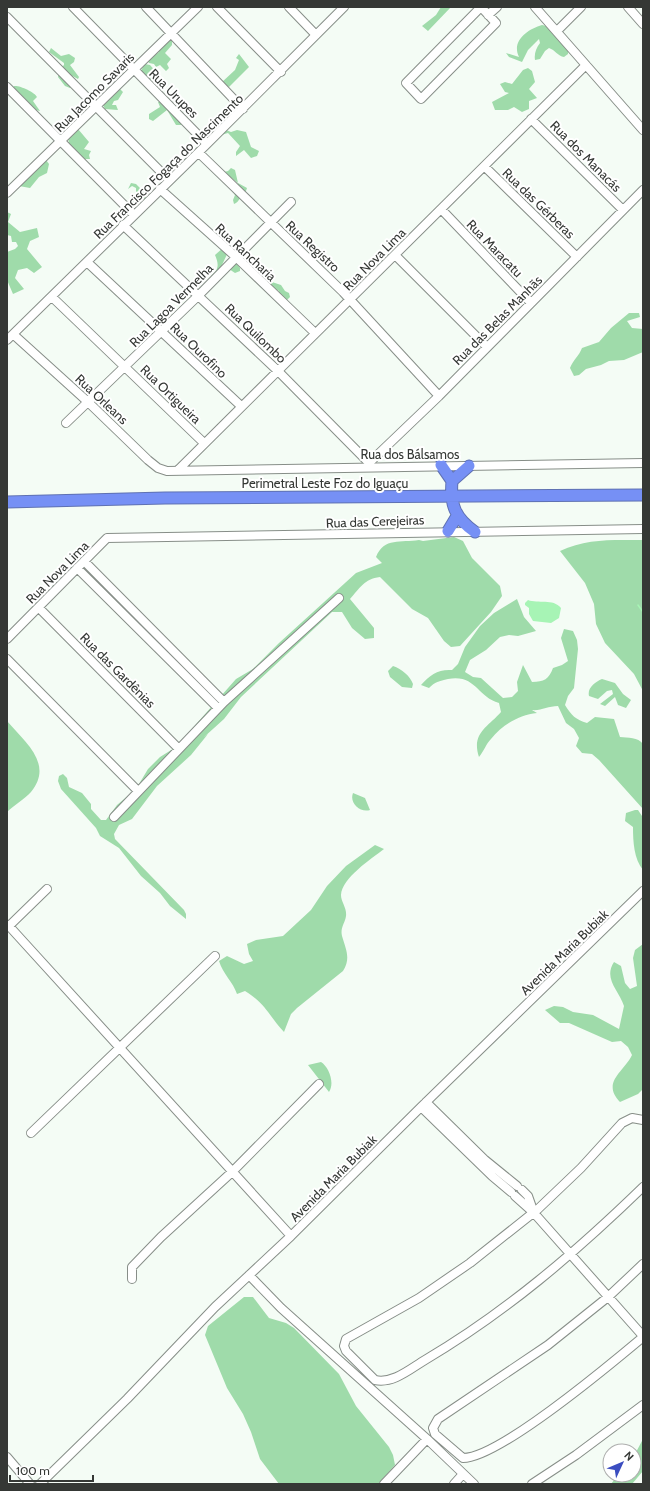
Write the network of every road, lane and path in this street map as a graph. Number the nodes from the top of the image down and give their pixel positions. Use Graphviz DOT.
graph roads {
  1 [pos="73,7"];
  2 [pos="146,7"];
  3 [pos="198,7"];
  4 [pos="217,7"];
  5 [pos="290,7"];
  6 [pos="344,7"];
  7 [pos="497,7"];
  8 [pos="535,7"];
  9 [pos="581,7"];
  10 [pos="628,7"];
  11 [pos="488,15"];
  12 [pos="7,17"];
  13 [pos="643,24"];
  14 [pos="557,31"];
  15 [pos="171,33"];
  16 [pos="316,35"];
  17 [pos="586,65"];
  18 [pos="133,69"];
  19 [pos="280,72"];
  20 [pos="7,87"];
  21 [pos="96,106"];
  22 [pos="243,109"];
  23 [pos="531,119"];
  24 [pos="643,130"];
  25 [pos="61,142"];
  26 [pos="208,144"];
  27 [pos="199,153"];
  28 [pos="485,167"];
  29 [pos="169,180"];
  30 [pos="160,189"];
  31 [pos="643,190"];
  32 [pos="7,193"];
  33 [pos="291,202"];
  34 [pos="441,210"];
  35 [pos="623,210"];
  36 [pos="134,214"];
  37 [pos="270,223"];
  38 [pos="123,225"];
  39 [pos="395,255"];
  40 [pos="236,257"];
  41 [pos="577,257"];
  42 [pos="87,262"];
  43 [pos="199,295"];
  44 [pos="52,297"];
  45 [pos="350,299"];
  46 [pos="531,303"];
  47 [pos="161,330"];
  48 [pos="314,333"];
  49 [pos="14,335"];
  50 [pos="7,340"];
  51 [pos="487,347"];
  52 [pos="126,366"];
  53 [pos="278,371"];
  54 [pos="439,396"];
  55 [pos="88,402"];
  56 [pos="241,406"];
  57 [pos="66,423"];
  58 [pos="204,443"];
  59 [pos="643,463"];
  60 [pos="369,464"];
  61 [pos="441,465"];
  62 [pos="469,466"];
  63 [pos="178,470"];
  64 [pos="452,481"];
  65 [pos="643,495"];
  66 [pos="451,497"];
  67 [pos="7,502"];
  68 [pos="457,516"];
  69 [pos="643,529"];
  70 [pos="448,531"];
  71 [pos="475,532"];
  72 [pos="107,538"];
  73 [pos="84,561"];
  74 [pos="77,568"];
  75 [pos="339,598"];
  76 [pos="39,608"];
  77 [pos="7,639"];
  78 [pos="7,659"];
  79 [pos="221,705"];
  80 [pos="179,748"];
  81 [pos="138,791"];
  82 [pos="114,817"];
  83 [pos="47,888"];
  84 [pos="643,891"];
  85 [pos="8,926"];
  86 [pos="215,956"];
  87 [pos="120,1048"];
  88 [pos="319,1084"];
  89 [pos="423,1105"];
  90 [pos="643,1120"];
  91 [pos="31,1133"];
  92 [pos="232,1172"];
  93 [pos="643,1187"];
  94 [pos="534,1213"];
  95 [pos="291,1236"];
  96 [pos="571,1254"];
  97 [pos="643,1264"];
  98 [pos="249,1275"];
  99 [pos="132,1279"];
  100 [pos="608,1297"];
  101 [pos="643,1336"];
  102 [pos="643,1405"];
  103 [pos="427,1439"];
  104 [pos="7,1456"];
  105 [pos="463,1474"];
  106 [pos="30,1484"];
  107 [pos="40,1484"];
  108 [pos="384,1484"];
  109 [pos="454,1484"];
  110 [pos="474,1484"];
  111 [pos="532,1484"];
  1 -- 18 [label="street, Rua Urupes"];
  2 -- 15 [label="street"];
  3 -- 15 [label="street, Rua Jacomo Savaris"];
  4 -- 19 [label="street"];
  5 -- 16 [label="street"];
  6 -- 16 [label="street, Rua Francisco Fogaça do Nascimento"];
  7 -- 11 [label="street"];
  8 -- 14 [label="street"];
  9 -- 14 [label="street"];
  10 -- 13 [label="street"];
  11 -- 11 [label="street"];
  12 -- 21 [label="street"];
  14 -- 17 [label="street"];
  15 -- 18 [label="street, Rua Jacomo Savaris"];
  15 -- 22 [label="street"];
  16 -- 19 [label="street, Rua Francisco Fogaça do Nascimento"];
  17 -- 23 [label="street, Rua Nova Lima"];
  17 -- 24 [label="street"];
  18 -- 21 [label="street, Rua Jacomo Savaris"];
  18 -- 26 [label="street, Rua Urupes"];
  19 -- 22 [label="street, Rua Francisco Fogaça do Nascimento"];
  20 -- 25 [label="street"];
  21 -- 25 [label="street, Rua Jacomo Savaris"];
  21 -- 29 [label="street"];
  22 -- 26 [label="street, Rua Francisco Fogaça do Nascimento"];
  23 -- 28 [label="street, Rua Nova Lima"];
  23 -- 35 [label="street, Rua dos Manacás"];
  25 -- 32 [label="street, Rua Jacomo Savaris"];
  25 -- 36 [label="street"];
  26 -- 27 [label="street, Rua Francisco Fogaça do Nascimento"];
  27 -- 29 [label="street, Rua Francisco Fogaça do Nascimento"];
  27 -- 37 [label="street, Rua Registro"];
  28 -- 34 [label="street, Rua Nova Lima"];
  28 -- 41 [label="street, Rua das Gérberas"];
  29 -- 30 [label="street, Rua Francisco Fogaça do Nascimento"];
  30 -- 36 [label="street, Rua Francisco Fogaça do Nascimento"];
  30 -- 40 [label="street, Rua Rancharia"];
  31 -- 35 [label="street, Rua das Belas Manhãs"];
  33 -- 37 [label="street, Rua Lagoa Vermelha"];
  34 -- 39 [label="street, Rua Nova Lima"];
  34 -- 46 [label="street, Rua Maracatu"];
  35 -- 41 [label="street, Rua das Belas Manhãs"];
  36 -- 38 [label="street, Rua Francisco Fogaça do Nascimento"];
  37 -- 40 [label="street, Rua Lagoa Vermelha"];
  37 -- 45 [label="street, Rua Registro"];
  38 -- 42 [label="street, Rua Francisco Fogaça do Nascimento"];
  38 -- 43 [label="street, Rua Quilombo"];
  39 -- 45 [label="street, Rua Nova Lima"];
  39 -- 51 [label="street"];
  40 -- 43 [label="street, Rua Lagoa Vermelha"];
  40 -- 48 [label="street, Rua Rancharia"];
  41 -- 46 [label="street, Rua das Belas Manhãs"];
  42 -- 44 [label="street, Rua Francisco Fogaça do Nascimento"];
  42 -- 47 [label="street, Rua Ourofino"];
  43 -- 47 [label="street, Rua Lagoa Vermelha"];
  43 -- 53 [label="street, Rua Quilombo"];
  44 -- 49 [label="street, Rua Francisco Fogaça do Nascimento"];
  44 -- 52 [label="street, Rua Ortigueira"];
  45 -- 48 [label="street, Rua Nova Lima"];
  45 -- 54 [label="street, Rua Registro"];
  46 -- 51 [label="street, Rua das Belas Manhãs"];
  47 -- 52 [label="street, Rua Lagoa Vermelha"];
  47 -- 56 [label="street, Rua Ourofino"];
  48 -- 53 [label="street, Rua Nova Lima"];
  49 -- 50 [label="street, Rua Francisco Fogaça do Nascimento"];
  49 -- 55 [label="street, Rua Orleans"];
  51 -- 54 [label="street, Rua das Belas Manhãs"];
  52 -- 55 [label="street, Rua Lagoa Vermelha"];
  52 -- 58 [label="street, Rua Ortigueira"];
  53 -- 56 [label="street, Rua Nova Lima"];
  53 -- 60 [label="street, Rua Quilombo"];
  54 -- 60 [label="street, Rua das Belas Manhãs"];
  55 -- 57 [label="street, Rua Lagoa Vermelha"];
  55 -- 63 [label="street, Rua Orleans"];
  56 -- 58 [label="street, Rua Nova Lima"];
  58 -- 63 [label="street, Rua Nova Lima"];
  59 -- 62 [label="street, Rua dos Bálsamos"];
  60 -- 61 [label="street, Rua dos Bálsamos"];
  60 -- 63 [label="street, Rua dos Bálsamos"];
  61 -- 62 [label="street, Rua dos Bálsamos"];
  61 -- 64 [label="highway"];
  62 -- 64 [label="highway"];
  64 -- 66 [label="highway"];
  65 -- 66 [label="highway, Perimetral Leste Foz do Iguaçu"];
  66 -- 67 [label="highway, Perimetral Leste Foz do Iguaçu"];
  66 -- 68 [label="highway"];
  68 -- 70 [label="highway"];
  68 -- 71 [label="highway"];
  69 -- 71 [label="street, Rua das Cerejeiras"];
  70 -- 71 [label="street, Rua das Cerejeiras"];
  70 -- 72 [label="street, Rua das Cerejeiras"];
  72 -- 73 [label="street, Rua Nova Lima"];
  73 -- 74 [label="street, Rua Nova Lima"];
  73 -- 79 [label="street"];
  74 -- 76 [label="street, Rua Nova Lima"];
  74 -- 79 [label="street"];
  75 -- 79 [label="street"];
  76 -- 77 [label="street, Rua Nova Lima"];
  76 -- 80 [label="street, Rua das Gardênias"];
  78 -- 81 [label="street"];
  79 -- 80 [label="street"];
  80 -- 81 [label="street"];
  81 -- 82 [label="street"];
  83 -- 85 [label="street"];
  84 -- 89 [label="street, Avenida Maria Bubiak"];
  85 -- 87 [label="street"];
  86 -- 87 [label="street"];
  87 -- 91 [label="street"];
  87 -- 92 [label="street"];
  88 -- 92 [label="street"];
  89 -- 94 [label="street"];
  89 -- 95 [label="street, Avenida Maria Bubiak"];
  90 -- 94 [label="street"];
  92 -- 95 [label="street"];
  92 -- 99 [label="street"];
  93 -- 96 [label="street"];
  94 -- 96 [label="street"];
  94 -- 96 [label="street"];
  95 -- 98 [label="street, Avenida Maria Bubiak"];
  96 -- 100 [label="street"];
  97 -- 100 [label="street"];
  98 -- 103 [label="street"];
  98 -- 107 [label="street, Avenida Maria Bubiak"];
  100 -- 101 [label="street"];
  100 -- 101 [label="street"];
  102 -- 111 [label="street"];
  103 -- 105 [label="street"];
  103 -- 108 [label="street"];
  104 -- 106 [label="street"];
  105 -- 109 [label="street"];
  105 -- 110 [label="street"];
}
